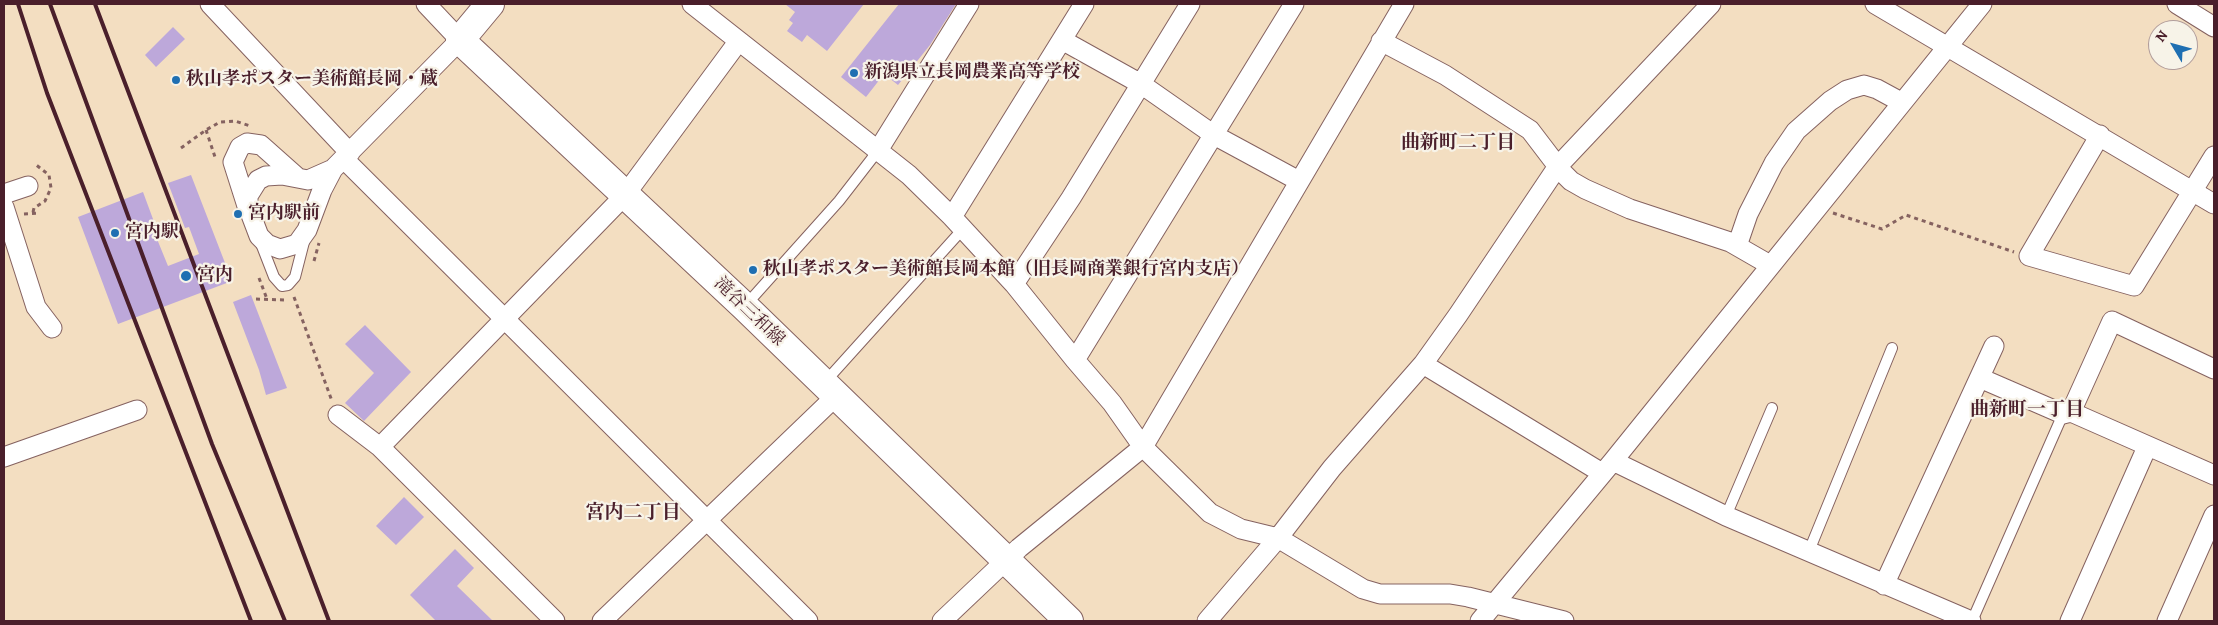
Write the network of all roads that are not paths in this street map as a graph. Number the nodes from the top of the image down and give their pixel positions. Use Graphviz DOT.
graph roads {
  1 [pos="490,4"];
  2 [pos="692,4"];
  3 [pos="969,4"];
  4 [pos="1084,4"];
  5 [pos="1190,4"];
  6 [pos="1294,4"];
  7 [pos="1404,4"];
  8 [pos="1710,4"];
  9 [pos="1875,4"];
  10 [pos="1982,4"];
  11 [pos="2176,4"];
  12 [pos="431,6"];
  13 [pos="222,8"];
  14 [pos="2214,26"];
  15 [pos="460,40"];
  16 [pos="1062,40"];
  17 [pos="1381,41"];
  18 [pos="738,42"];
  19 [pos="1947,46"];
  20 [pos="1141,84"];
  21 [pos="1901,102"];
  22 [pos="1214,135"];
  23 [pos="2100,135"];
  24 [pos="877,152"];
  25 [pos="2214,156"];
  26 [pos="342,160"];
  27 [pos="1558,166"];
  28 [pos="297,177"];
  29 [pos="1299,181"];
  30 [pos="28,186"];
  31 [pos="2192,191"];
  32 [pos="4,194"];
  33 [pos="625,195"];
  34 [pos="2214,204"];
  35 [pos="4,207"];
  36 [pos="248,207"];
  37 [pos="957,224"];
  38 [pos="307,230"];
  39 [pos="259,236"];
  40 [pos="1737,246"];
  41 [pos="1770,265"];
  42 [pos="1014,284"];
  43 [pos="745,306"];
  44 [pos="504,320"];
  45 [pos="52,328"];
  46 [pos="1994,346"];
  47 [pos="1892,348"];
  48 [pos="1075,360"];
  49 [pos="1423,364"];
  50 [pos="2214,369"];
  51 [pos="1980,378"];
  52 [pos="829,391"];
  53 [pos="1772,408"];
  54 [pos="137,410"];
  55 [pos="2067,413"];
  56 [pos="338,415"];
  57 [pos="380,447"];
  58 [pos="1143,447"];
  59 [pos="2147,447"];
  60 [pos="4,457"];
  61 [pos="1608,467"];
  62 [pos="2214,475"];
  63 [pos="2214,515"];
  64 [pos="1726,516"];
  65 [pos="706,521"];
  66 [pos="1278,538"];
  67 [pos="1809,551"];
  68 [pos="1005,560"];
  69 [pos="1884,585"];
  70 [pos="1493,605"];
  71 [pos="1529,617"];
  72 [pos="555,621"];
  73 [pos="602,621"];
  74 [pos="808,621"];
  75 [pos="942,621"];
  76 [pos="1069,621"];
  77 [pos="1207,621"];
  78 [pos="1480,621"];
  79 [pos="1564,621"];
  80 [pos="1972,621"];
  81 [pos="2070,621"];
  82 [pos="2167,621"];
  1 -- 15 [label="main road"];
  2 -- 18 [label="street"];
  3 -- 24 [label="street"];
  4 -- 16 [label="street"];
  5 -- 20 [label="street"];
  6 -- 22 [label="street"];
  7 -- 17 [label="street"];
  8 -- 27 [label="street"];
  9 -- 19 [label="street"];
  10 -- 19 [label="street"];
  11 -- 14 [label="street"];
  12 -- 15 [label="street"];
  13 -- 26 [label="street"];
  15 -- 26 [label="street"];
  15 -- 33 [label="main road, 滝谷三和線"];
  16 -- 20 [label="street"];
  16 -- 37 [label="street"];
  17 -- 27 [label="street"];
  17 -- 29 [label="street"];
  18 -- 24 [label="street"];
  18 -- 33 [label="street"];
  19 -- 21 [label="street"];
  19 -- 23 [label="street"];
  20 -- 22 [label="street"];
  20 -- 42 [label="street"];
  21 -- 40 [label="street"];
  21 -- 41 [label="street"];
  22 -- 29 [label="street"];
  22 -- 48 [label="street"];
  23 -- 31 [label="street"];
  23 -- 31 [label="street"];
  24 -- 37 [label="street"];
  24 -- 43 [label="lane"];
  25 -- 31 [label="street"];
  26 -- 28 [label="street"];
  26 -- 38 [label="street"];
  26 -- 44 [label="street"];
  27 -- 40 [label="street"];
  27 -- 49 [label="street"];
  28 -- 36 [label="street"];
  28 -- 36 [label="street"];
  29 -- 58 [label="street"];
  30 -- 32 [label="street"];
  31 -- 34 [label="street"];
  33 -- 43 [label="main road, 滝谷三和線"];
  33 -- 44 [label="street"];
  35 -- 45 [label="street"];
  36 -- 39 [label="street"];
  37 -- 42 [label="street"];
  37 -- 52 [label="lane"];
  38 -- 39 [label="street"];
  38 -- 39 [label="lane"];
  40 -- 41 [label="street"];
  41 -- 61 [label="street"];
  42 -- 48 [label="street"];
  43 -- 52 [label="main road, 滝谷三和線"];
  44 -- 57 [label="street"];
  44 -- 65 [label="street"];
  46 -- 51 [label="street"];
  47 -- 67 [label="lane"];
  48 -- 58 [label="street"];
  49 -- 61 [label="street"];
  49 -- 66 [label="street"];
  50 -- 55 [label="street"];
  51 -- 55 [label="street"];
  51 -- 69 [label="street"];
  52 -- 65 [label="street"];
  52 -- 68 [label="main road, 滝谷三和線"];
  53 -- 64 [label="lane"];
  54 -- 60 [label="street"];
  55 -- 59 [label="street"];
  55 -- 80 [label="lane"];
  56 -- 57 [label="street"];
  57 -- 72 [label="street"];
  58 -- 66 [label="street"];
  58 -- 68 [label="street"];
  59 -- 62 [label="street"];
  59 -- 81 [label="street"];
  61 -- 64 [label="street"];
  61 -- 70 [label="street"];
  63 -- 82 [label="street"];
  64 -- 67 [label="street"];
  65 -- 73 [label="street"];
  65 -- 74 [label="street"];
  66 -- 70 [label="street"];
  66 -- 77 [label="street"];
  67 -- 69 [label="street"];
  68 -- 75 [label="street"];
  68 -- 76 [label="main road, 滝谷三和線"];
  69 -- 80 [label="street"];
  70 -- 71 [label="street"];
  70 -- 78 [label="street"];
  71 -- 79 [label="street"];
}
